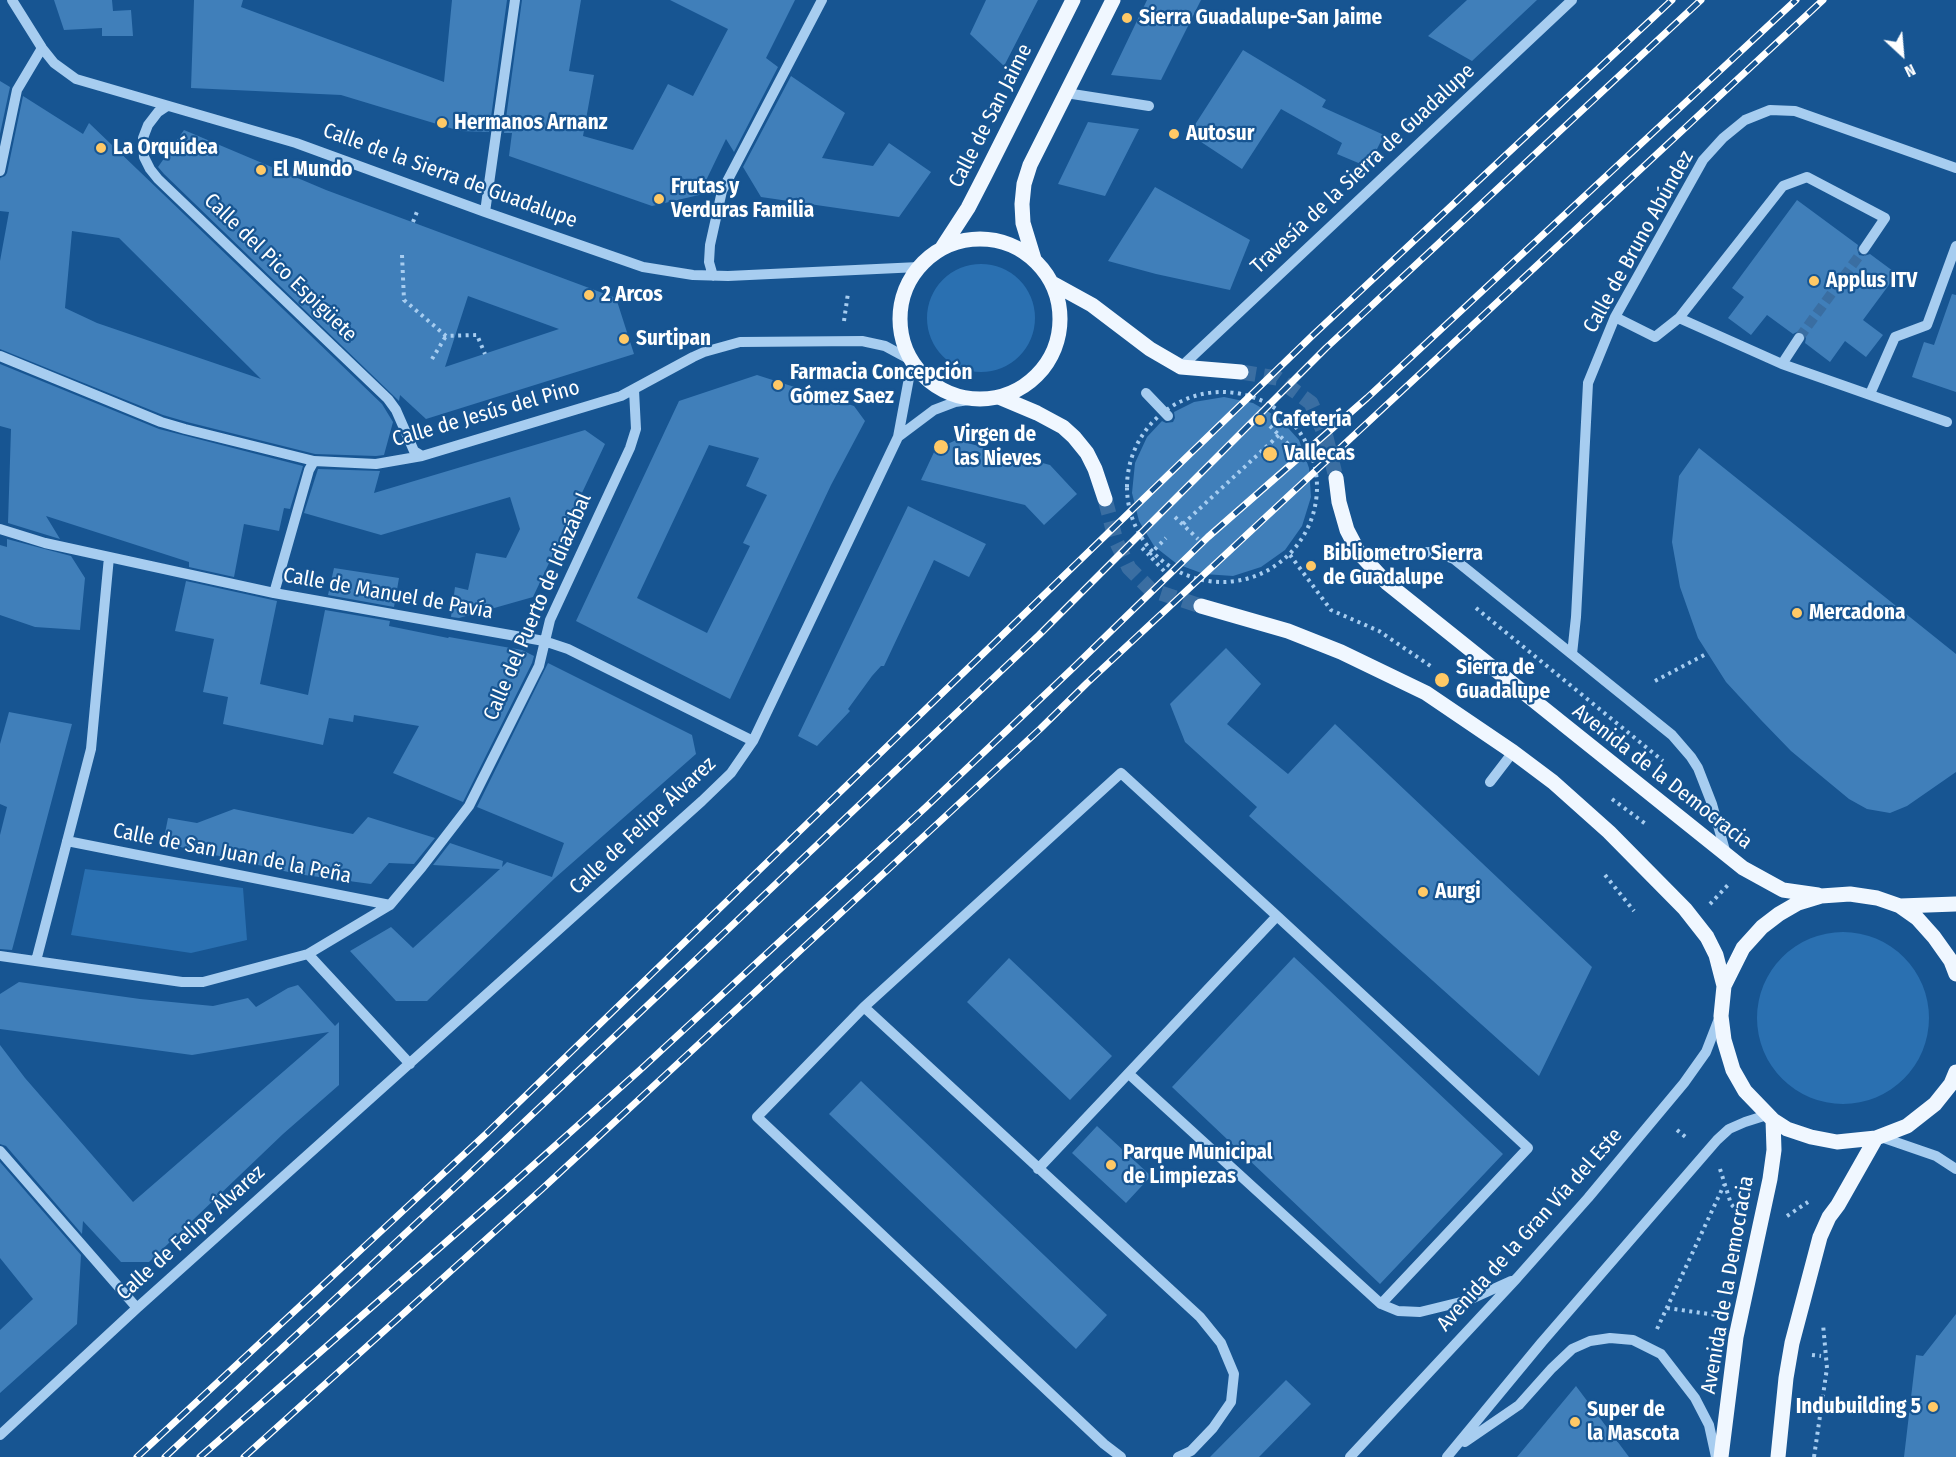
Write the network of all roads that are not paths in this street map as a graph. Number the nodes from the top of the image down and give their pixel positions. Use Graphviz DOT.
graph roads {
  1 [pos="12,0"];
  2 [pos="516,0"];
  3 [pos="822,0"];
  4 [pos="1073,0"];
  5 [pos="1113,0"];
  6 [pos="1572,0"];
  7 [pos="42,48"];
  8 [pos="1066,93"];
  9 [pos="167,106"];
  10 [pos="1149,106"];
  11 [pos="1956,168"];
  12 [pos="0,171"];
  13 [pos="485,212"];
  14 [pos="1956,246"];
  15 [pos="942,248"];
  16 [pos="1864,249"];
  17 [pos="1034,259"];
  18 [pos="919,267"];
  19 [pos="713,276"];
  20 [pos="1052,283"];
  21 [pos="1616,317"];
  22 [pos="1679,318"];
  23 [pos="1798,338"];
  24 [pos="0,356"];
  25 [pos="912,361"];
  26 [pos="1782,364"];
  27 [pos="1181,367"];
  28 [pos="1241,372"];
  29 [pos="634,390"];
  30 [pos="1146,393"];
  31 [pos="1870,394"];
  32 [pos="999,397"];
  33 [pos="976,399"];
  34 [pos="1166,414"];
  35 [pos="1947,422"];
  36 [pos="898,436"];
  37 [pos="422,456"];
  38 [pos="314,461"];
  39 [pos="1336,477"];
  40 [pos="1105,499"];
  41 [pos="0,529"];
  42 [pos="1359,552"];
  43 [pos="109,557"];
  44 [pos="274,593"];
  45 [pos="1200,606"];
  46 [pos="544,641"];
  47 [pos="1572,654"];
  48 [pos="753,741"];
  49 [pos="1513,752"];
  50 [pos="1490,782"];
  51 [pos="67,841"];
  52 [pos="1726,854"];
  53 [pos="1821,896"];
  54 [pos="1956,904"];
  55 [pos="390,905"];
  56 [pos="1900,906"];
  57 [pos="1277,916"];
  58 [pos="308,954"];
  59 [pos="0,956"];
  60 [pos="36,961"];
  61 [pos="1956,974"];
  62 [pos="1724,986"];
  63 [pos="864,1007"];
  64 [pos="1721,1016"];
  65 [pos="410,1064"];
  66 [pos="1956,1072"];
  67 [pos="1129,1074"];
  68 [pos="1770,1118"];
  69 [pos="1878,1137"];
  70 [pos="0,1151"];
  71 [pos="1038,1169"];
  72 [pos="1956,1169"];
  73 [pos="1517,1278"];
  74 [pos="1381,1304"];
  75 [pos="137,1308"];
  76 [pos="0,1435"];
  77 [pos="1104,1444"];
  78 [pos="1451,1453"];
  79 [pos="1111,1457"];
  80 [pos="1121,1457"];
  81 [pos="1178,1457"];
  82 [pos="1350,1457"];
  83 [pos="1716,1457"];
  84 [pos="1721,1457"];
  85 [pos="1778,1457"];
  1 -- 7 [label="street, Calle de la Sierra de Guadalupe"];
  2 -- 13 [label="street"];
  3 -- 19 [label="street"];
  4 -- 15 [label="main road, Calle de San Jaime"];
  5 -- 8 [label="main road"];
  6 -- 27 [label="street, Travesía de la Sierra de Guadalupe"];
  7 -- 9 [label="street, Calle de la Sierra de Guadalupe"];
  7 -- 12 [label="street"];
  8 -- 10 [label="street"];
  8 -- 17 [label="main road"];
  9 -- 13 [label="street, Calle de la Sierra de Guadalupe"];
  9 -- 37 [label="street, Calle del Pico Espigüete"];
  11 -- 21 [label="street, Calle de Bruno Abúndez"];
  13 -- 19 [label="street, Calle de la Sierra de Guadalupe"];
  14 -- 31 [label="street"];
  15 -- 17 [label="main road"];
  15 -- 18 [label="main road"];
  16 -- 22 [label="street"];
  17 -- 20 [label="main road"];
  18 -- 19 [label="street, Calle de la Sierra de Guadalupe"];
  18 -- 25 [label="main road"];
  20 -- 27 [label="main road"];
  20 -- 32 [label="main road"];
  21 -- 22 [label="street"];
  21 -- 47 [label="street, Calle de Bruno Abúndez"];
  22 -- 26 [label="street"];
  23 -- 26 [label="street"];
  24 -- 38 [label="street, Calle de Jesús del Pino"];
  25 -- 29 [label="street, Calle de Jesús del Pino"];
  25 -- 33 [label="main road"];
  25 -- 36 [label="street, Calle de Felipe Álvarez"];
  26 -- 31 [label="street"];
  27 -- 28 [label="main road"];
  29 -- 37 [label="street, Calle de Jesús del Pino"];
  29 -- 46 [label="street, Calle del Puerto de Idiazábal"];
  30 -- 34 [label="street"];
  31 -- 35 [label="street"];
  32 -- 33 [label="main road"];
  32 -- 40 [label="main road"];
  33 -- 36 [label="street, Calle de Felipe Álvarez"];
  36 -- 48 [label="street, Calle de Felipe Álvarez"];
  37 -- 38 [label="street, Calle de Jesús del Pino"];
  38 -- 44 [label="street"];
  39 -- 42 [label="main road, Avenida de la Democracia"];
  41 -- 43 [label="street, Calle de Manuel de Pavía"];
  42 -- 47 [label="street"];
  42 -- 52 [label="main road, Avenida de la Democracia"];
  43 -- 44 [label="street, Calle de Manuel de Pavía"];
  43 -- 51 [label="street"];
  44 -- 46 [label="street, Calle de Manuel de Pavía"];
  45 -- 49 [label="main road"];
  46 -- 48 [label="street, Calle de Manuel de Pavía"];
  46 -- 55 [label="street, Calle del Puerto de Idiazábal"];
  47 -- 52 [label="street"];
  48 -- 65 [label="street, Calle de Felipe Álvarez"];
  49 -- 50 [label="street"];
  49 -- 62 [label="main road"];
  51 -- 55 [label="street, Calle de San Juan de la Peña"];
  51 -- 60 [label="street"];
  52 -- 53 [label="main road, Avenida de la Democracia"];
  53 -- 56 [label="main road"];
  53 -- 62 [label="main road"];
  54 -- 56 [label="main road"];
  55 -- 58 [label="street, Calle del Puerto de Idiazábal"];
  56 -- 61 [label="main road"];
  57 -- 63 [label="street"];
  57 -- 67 [label="street"];
  57 -- 74 [label="street"];
  58 -- 60 [label="street, Calle del Puerto de Idiazábal"];
  58 -- 65 [label="street"];
  59 -- 60 [label="street, Calle del Puerto de Idiazábal"];
  62 -- 64 [label="main road"];
  63 -- 71 [label="street"];
  63 -- 77 [label="street"];
  64 -- 68 [label="main road"];
  64 -- 73 [label="street, Avenida de la Gran Vía del Este"];
  65 -- 75 [label="street, Calle de Felipe Álvarez"];
  66 -- 69 [label="main road"];
  67 -- 71 [label="street"];
  67 -- 74 [label="street"];
  68 -- 69 [label="main road"];
  68 -- 78 [label="street"];
  68 -- 84 [label="main road, Avenida de la Democracia"];
  69 -- 72 [label="street"];
  69 -- 85 [label="main road"];
  70 -- 75 [label="street"];
  71 -- 81 [label="street"];
  73 -- 74 [label="street"];
  73 -- 82 [label="street, Avenida de la Gran Vía del Este"];
  75 -- 76 [label="street, Calle de Felipe Álvarez"];
  77 -- 79 [label="street"];
  77 -- 80 [label="street"];
  78 -- 83 [label="street"];
}
